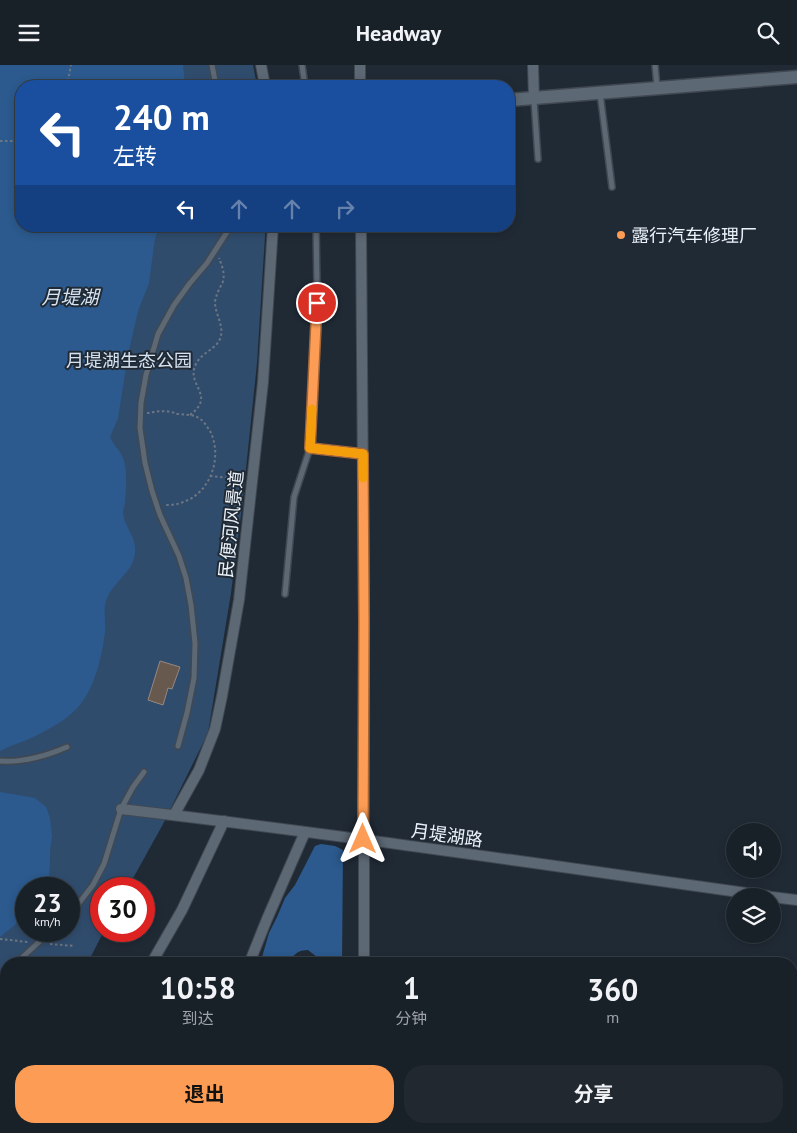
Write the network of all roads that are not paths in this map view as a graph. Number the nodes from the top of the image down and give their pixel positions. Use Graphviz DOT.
graph roads {
  1 [pos="212,65"];
  2 [pos="261,65"];
  3 [pos="302,65"];
  4 [pos="360,65"];
  5 [pos="533,65"];
  6 [pos="655,65"];
  7 [pos="797,77"];
  8 [pos="215,80"];
  9 [pos="263,80"];
  10 [pos="304,80"];
  11 [pos="360,80"];
  12 [pos="657,88"];
  13 [pos="600,93"];
  14 [pos="534,98"];
  15 [pos="515,100"];
  16 [pos="538,159"];
  17 [pos="612,187"];
  18 [pos="227,232"];
  19 [pos="273,232"];
  20 [pos="316,232"];
  21 [pos="361,232"];
  22 [pos="310,448"];
  23 [pos="363,454"];
  24 [pos="286,594"];
  25 [pos="178,746"];
  26 [pos="67,747"];
  27 [pos="3,761"];
  28 [pos="144,771"];
  29 [pos="121,809"];
  30 [pos="174,815"];
  31 [pos="224,821"];
  32 [pos="305,831"];
  33 [pos="363,839"];
  34 [pos="726,890"];
  35 [pos="781,898"];
  36 [pos="797,900"];
  37 [pos="80,902"];
  38 [pos="39,942"];
  39 [pos="23,957"];
  40 [pos="155,957"];
  41 [pos="252,957"];
  42 [pos="364,957"];
  1 -- 8 [label="lane"];
  2 -- 9 [label="street"];
  3 -- 10 [label="lane"];
  4 -- 11 [label="street"];
  5 -- 14 [label="street"];
  6 -- 12 [label="lane"];
  7 -- 12 [label="street"];
  12 -- 13 [label="street"];
  13 -- 14 [label="street"];
  13 -- 17 [label="lane"];
  14 -- 15 [label="street"];
  14 -- 16 [label="lane"];
  18 -- 25 [label="lane"];
  19 -- 30 [label="street, 民便河风景道"];
  20 -- 22 [label="lane"];
  21 -- 23 [label="street"];
  22 -- 23 [label="lane"];
  22 -- 24 [label="lane"];
  23 -- 33 [label="street"];
  26 -- 27 [label="lane"];
  28 -- 29 [label="lane"];
  29 -- 30 [label="street, 月堤湖路"];
  29 -- 37 [label="lane"];
  30 -- 31 [label="street, 月堤湖路"];
  31 -- 32 [label="street, 月堤湖路"];
  31 -- 40 [label="street"];
  32 -- 33 [label="street, 月堤湖路"];
  32 -- 41 [label="street"];
  33 -- 34 [label="street, 月堤湖路"];
  33 -- 42 [label="street"];
  35 -- 36 [label="street"];
  38 -- 39 [label="lane"];
}
